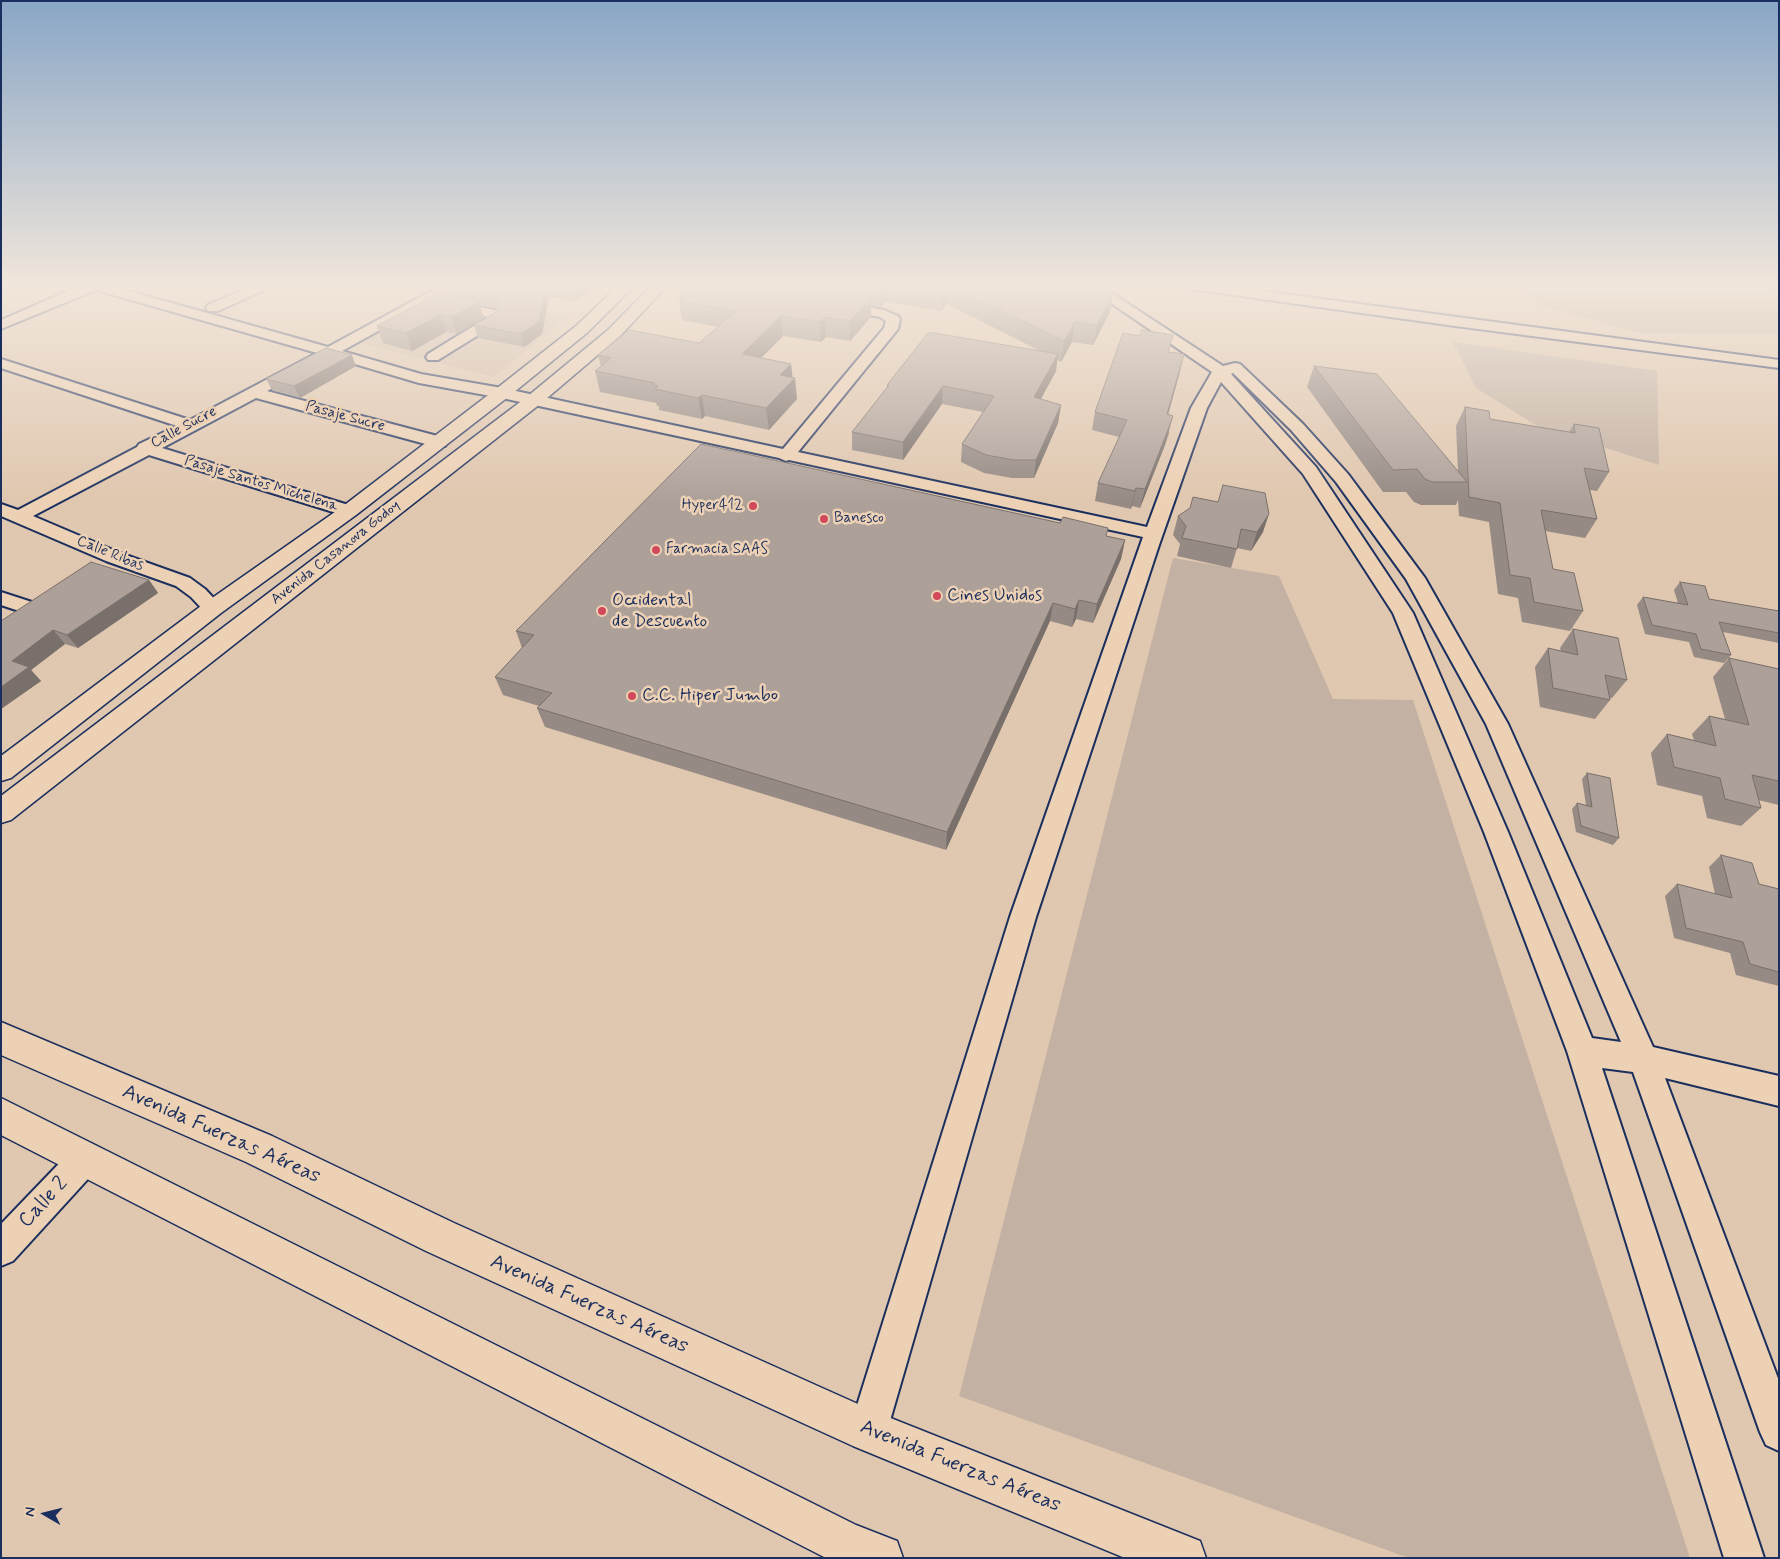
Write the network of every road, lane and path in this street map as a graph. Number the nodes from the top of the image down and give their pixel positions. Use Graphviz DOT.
graph roads {
  1 [pos="319,357"];
  2 [pos="371,357"];
  3 [pos="547,357"];
  4 [pos="586,357"];
  5 [pos="868,357"];
  6 [pos="1208,357"];
  7 [pos="1211,357"];
  8 [pos="1723,357"];
  9 [pos="1,363"];
  10 [pos="1779,364"];
  11 [pos="1229,370"];
  12 [pos="252,392"];
  13 [pos="502,393"];
  14 [pos="534,400"];
  15 [pos="189,425"];
  16 [pos="439,442"];
  17 [pos="145,448"];
  18 [pos="786,456"];
  19 [pos="1,508"];
  20 [pos="349,511"];
  21 [pos="20,516"];
  22 [pos="1154,534"];
  23 [pos="1,598"];
  24 [pos="213,608"];
  25 [pos="34,610"];
  26 [pos="1,771"];
  27 [pos="1,812"];
  28 [pos="1,1038"];
  29 [pos="1582,1051"];
  30 [pos="1643,1059"];
  31 [pos="1779,1091"];
  32 [pos="1,1116"];
  33 [pos="86,1158"];
  34 [pos="1,1249"];
  35 [pos="868,1431"];
  36 [pos="1779,1432"];
  37 [pos="837,1549"];
  38 [pos="880,1558"];
  39 [pos="1183,1558"];
  40 [pos="1744,1558"];
  1 -- 12 [label="street, Calle Sucre"];
  2 -- 13 [label="street"];
  3 -- 13 [label="street, Avenida Casanova Godoy"];
  4 -- 14 [label="street, Avenida Casanova Godoy"];
  5 -- 18 [label="street"];
  6 -- 11 [label="street"];
  7 -- 11 [label="street"];
  8 -- 10 [label="street"];
  9 -- 15 [label="street"];
  11 -- 22 [label="street"];
  11 -- 29 [label="street"];
  11 -- 30 [label="street"];
  12 -- 15 [label="street, Calle Sucre"];
  12 -- 16 [label="street, Pasaje Sucre"];
  13 -- 14 [label="street"];
  13 -- 16 [label="street, Avenida Casanova Godoy"];
  14 -- 18 [label="street"];
  14 -- 27 [label="street, Avenida Casanova Godoy"];
  15 -- 17 [label="street, Calle Sucre"];
  16 -- 20 [label="street, Avenida Casanova Godoy"];
  17 -- 20 [label="street, Pasaje Santos Michelena"];
  17 -- 21 [label="street, Calle Sucre"];
  18 -- 22 [label="street"];
  19 -- 21 [label="street, Calle Ribas"];
  20 -- 24 [label="street, Avenida Casanova Godoy"];
  21 -- 24 [label="street, Calle Ribas"];
  22 -- 35 [label="street"];
  23 -- 25 [label="street"];
  24 -- 26 [label="street, Avenida Casanova Godoy"];
  28 -- 35 [label="street, Avenida Fuerzas Aéreas"];
  29 -- 30 [label="street"];
  29 -- 40 [label="street"];
  30 -- 31 [label="street"];
  30 -- 36 [label="street"];
  32 -- 33 [label="street"];
  33 -- 34 [label="street, Calle 2"];
  33 -- 37 [label="street"];
  35 -- 39 [label="street, Avenida Fuerzas Aéreas"];
  37 -- 38 [label="street"];
}
